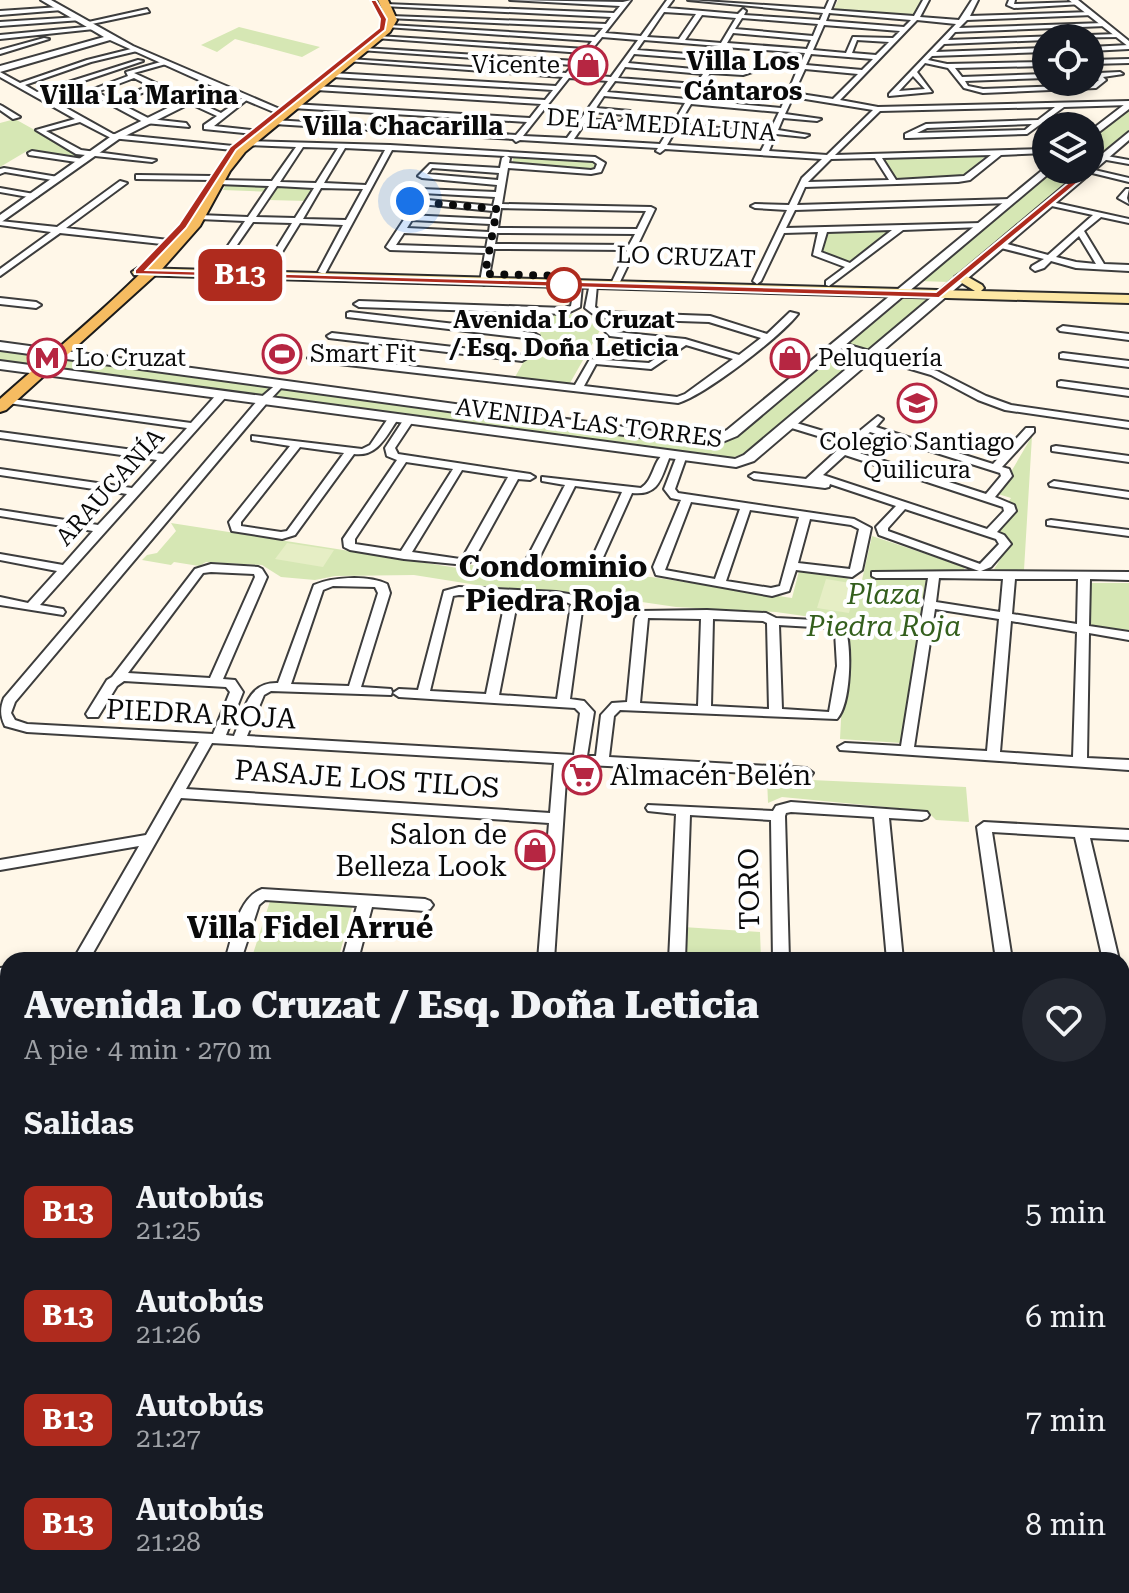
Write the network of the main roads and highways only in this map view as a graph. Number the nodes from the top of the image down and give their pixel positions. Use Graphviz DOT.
graph roads {
  1 [pos="373,0"];
  2 [pos="384,3"];
  3 [pos="282,113"];
  4 [pos="250,138"];
  5 [pos="215,180"];
  6 [pos="173,244"];
  7 [pos="148,269"];
  8 [pos="961,277"];
  9 [pos="485,278"];
  10 [pos="616,282"];
  11 [pos="978,288"];
  12 [pos="904,290"];
  13 [pos="944,291"];
  14 [pos="1129,291"];
  15 [pos="867,293"];
  16 [pos="1129,299"];
  17 [pos="888,304"];
  18 [pos="3,401"];
  1 -- 3 [label="main road"];
  2 -- 3 [label="main road"];
  3 -- 4 [label="main road"];
  4 -- 5 [label="main road"];
  4 -- 5 [label="main road"];
  5 -- 6 [label="main road"];
  5 -- 6 [label="main road"];
  6 -- 7 [label="main road"];
  7 -- 9 [label="main road, LO CRUZAT"];
  7 -- 9 [label="main road, LO CRUZAT"];
  7 -- 18 [label="main road"];
  8 -- 11 [label="main road"];
  9 -- 10 [label="main road, LO CRUZAT"];
  9 -- 10 [label="main road, LO CRUZAT"];
  10 -- 12 [label="main road, LO CRUZAT"];
  10 -- 15 [label="main road, LO CRUZAT"];
  11 -- 13 [label="main road, LO CRUZAT"];
  11 -- 14 [label="main road, LO CRUZAT"];
  12 -- 13 [label="main road, LO CRUZAT"];
  12 -- 15 [label="main road, LO CRUZAT"];
  13 -- 16 [label="main road, LO CRUZAT"];
  15 -- 17 [label="main road"];
}
